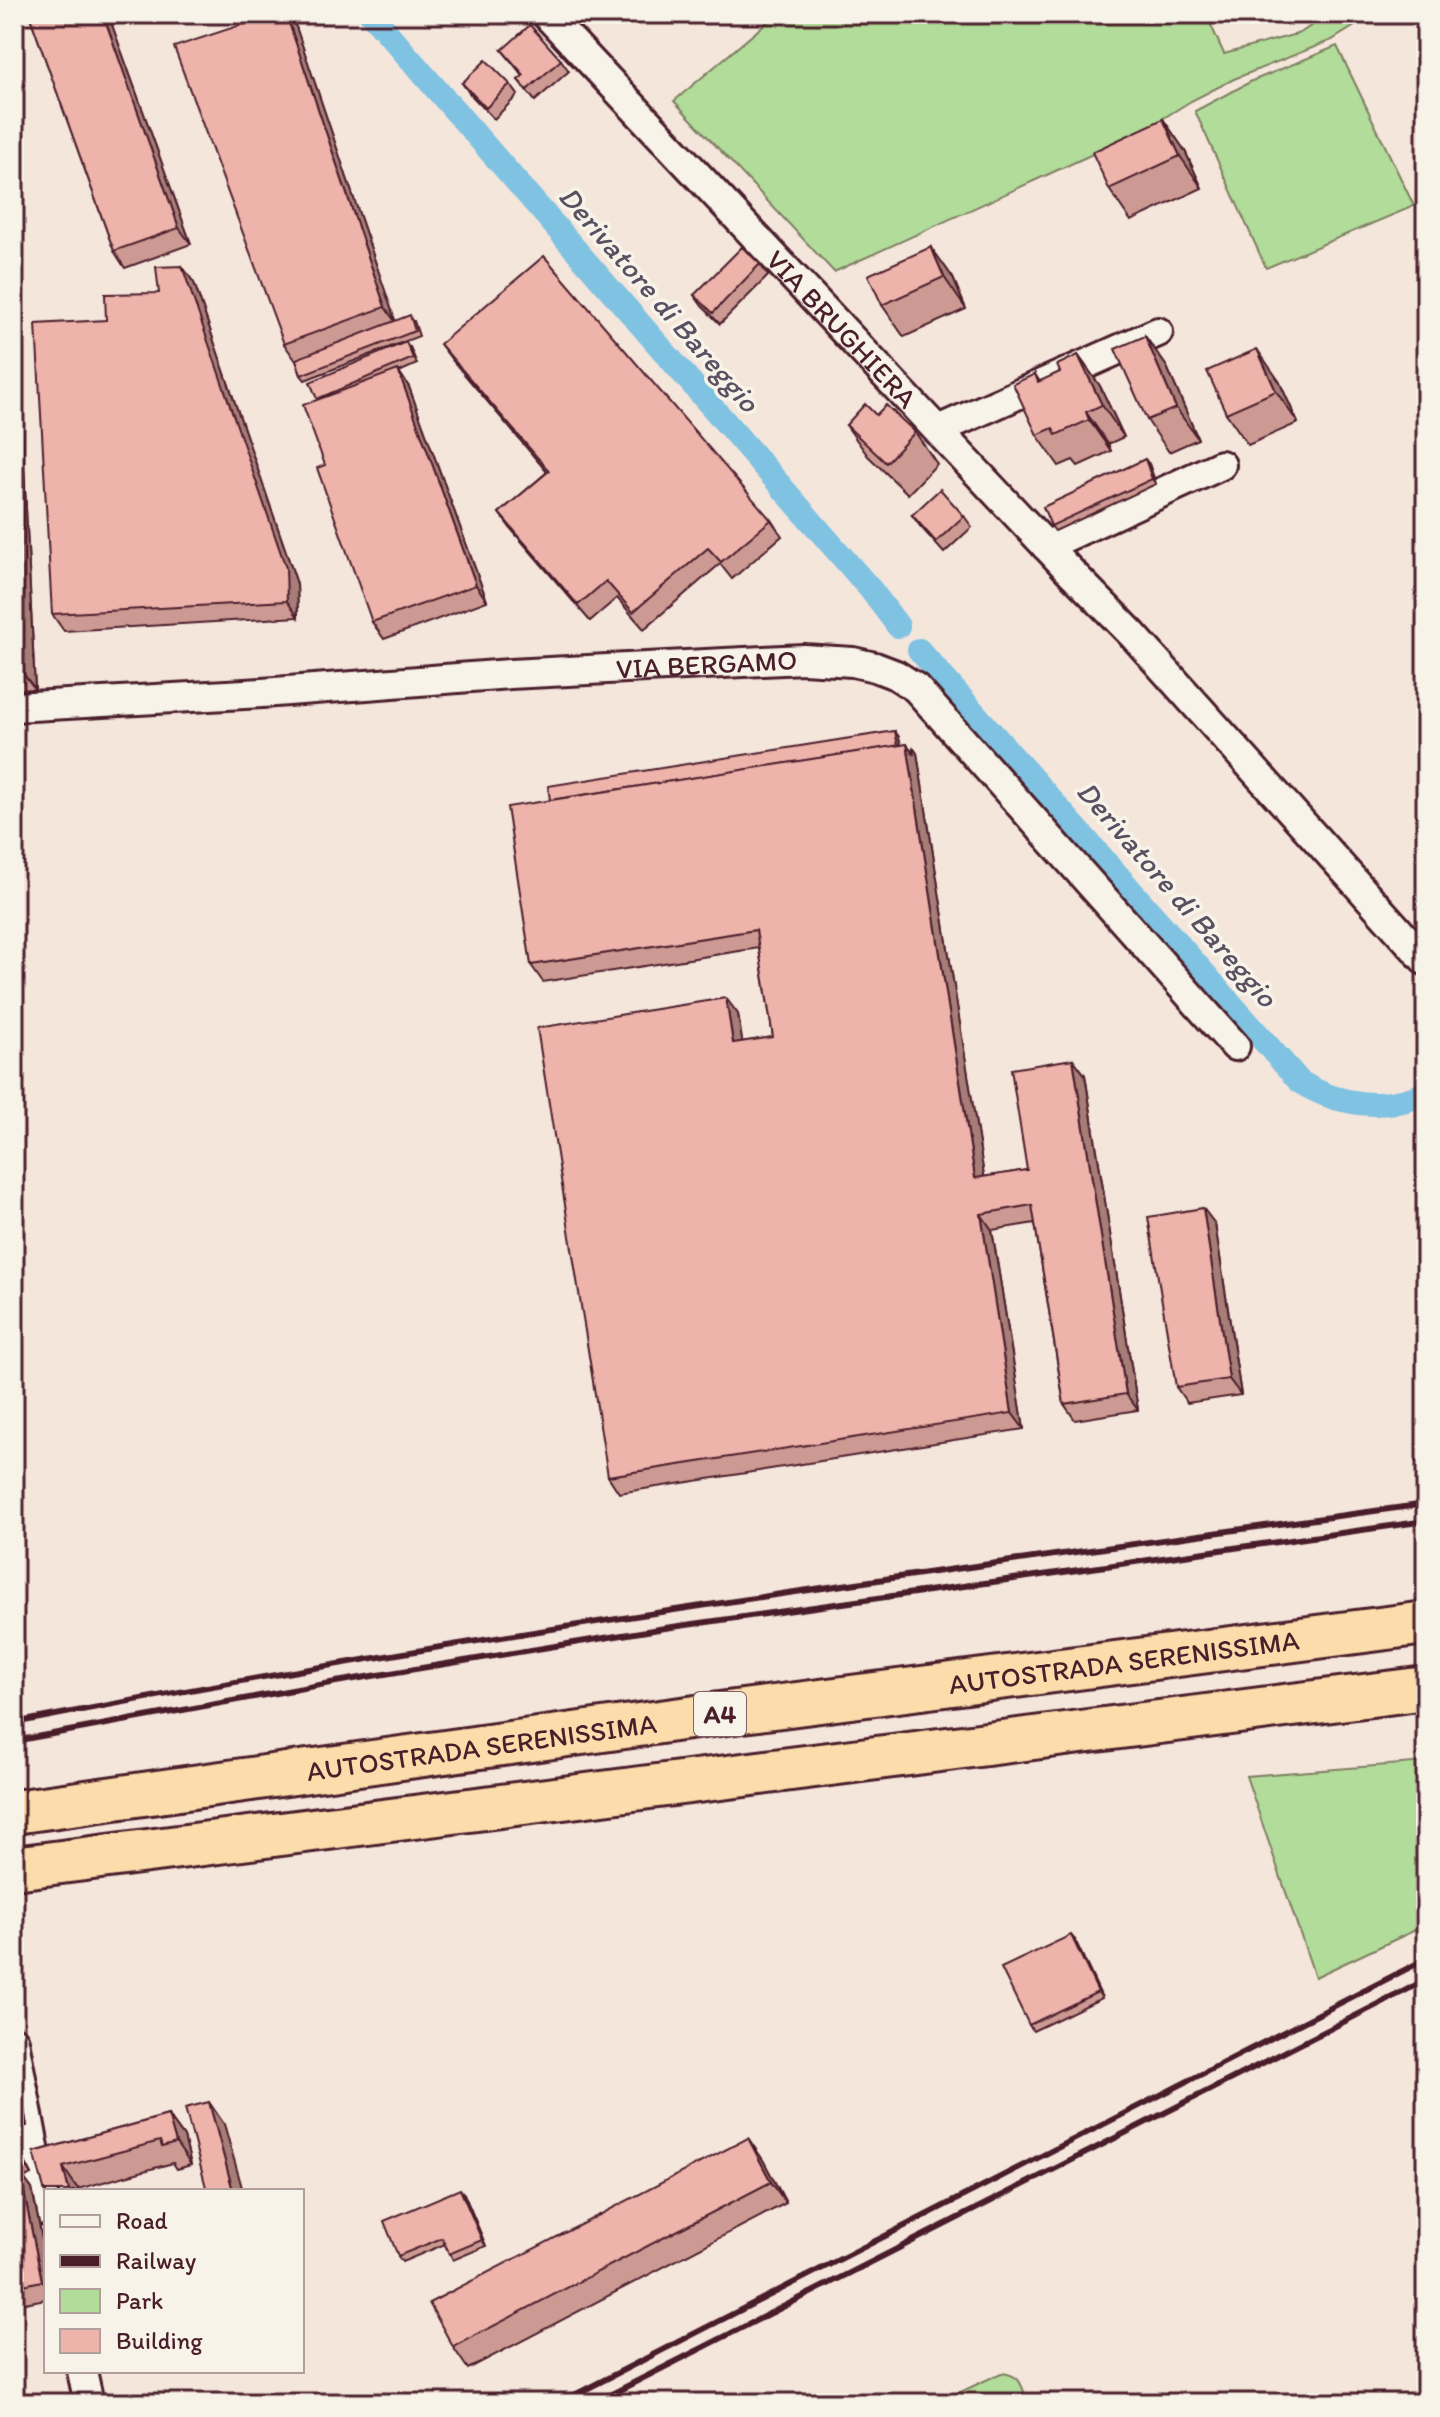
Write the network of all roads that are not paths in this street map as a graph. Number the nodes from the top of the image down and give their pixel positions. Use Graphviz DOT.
graph roads {
  1 [pos="546,14"];
  2 [pos="1158,332"];
  3 [pos="938,430"];
  4 [pos="1221,465"];
  5 [pos="1046,546"];
  6 [pos="14,707"];
  7 [pos="1426,961"];
  8 [pos="1235,1046"];
  9 [pos="1426,1623"];
  10 [pos="1426,1688"];
  11 [pos="14,1812"];
  12 [pos="14,1868"];
  13 [pos="14,2041"];
  14 [pos="44,2200"];
  15 [pos="82,2373"];
  16 [pos="89,2403"];
  1 -- 3 [label="street, VIA BRUGHIERA"];
  2 -- 3 [label="street"];
  3 -- 5 [label="street, VIA BRUGHIERA"];
  4 -- 5 [label="street"];
  5 -- 7 [label="street, VIA BRUGHIERA"];
  6 -- 8 [label="street, VIA BERGAMO"];
  9 -- 11 [label="highway, AUTOSTRADA SERENISSIMA / A4"];
  10 -- 12 [label="highway, AUTOSTRADA SERENISSIMA / A4"];
  13 -- 14 [label="street"];
  15 -- 16 [label="street"];
}
